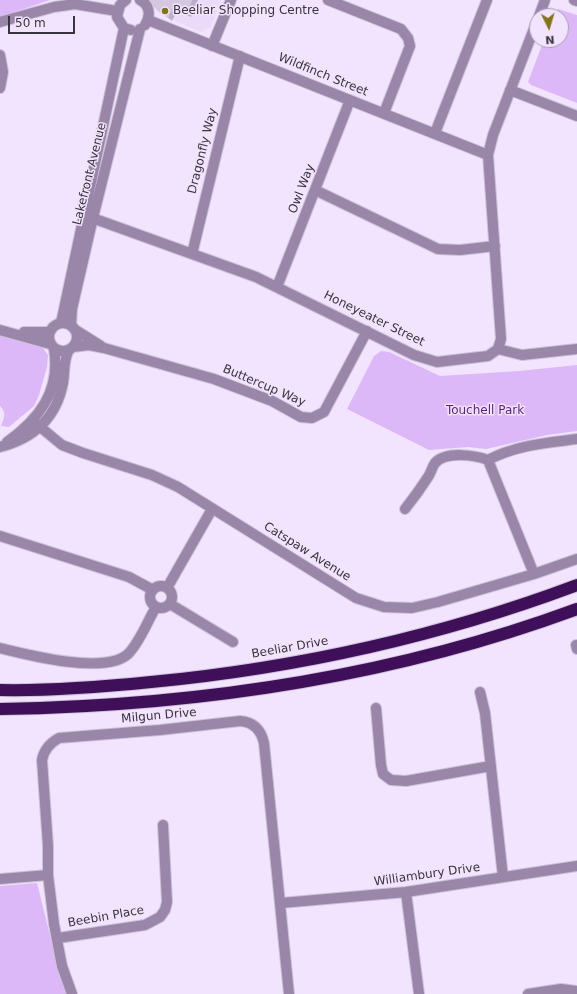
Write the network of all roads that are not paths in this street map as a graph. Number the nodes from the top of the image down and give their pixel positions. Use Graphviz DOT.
graph roads {
  1 [pos="126,0"];
  2 [pos="140,0"];
  3 [pos="231,0"];
  4 [pos="328,0"];
  5 [pos="488,0"];
  6 [pos="574,0"];
  7 [pos="577,1"];
  8 [pos="117,12"];
  9 [pos="148,20"];
  10 [pos="0,22"];
  11 [pos="124,28"];
  12 [pos="140,29"];
  13 [pos="529,41"];
  14 [pos="212,46"];
  15 [pos="0,55"];
  16 [pos="240,56"];
  17 [pos="0,88"];
  18 [pos="510,90"];
  19 [pos="350,100"];
  20 [pos="384,113"];
  21 [pos="577,116"];
  22 [pos="435,133"];
  23 [pos="488,155"];
  24 [pos="315,190"];
  25 [pos="88,217"];
  26 [pos="495,246"];
  27 [pos="192,254"];
  28 [pos="276,287"];
  29 [pos="69,326"];
  30 [pos="4,331"];
  31 [pos="367,331"];
  32 [pos="50,332"];
  33 [pos="52,346"];
  34 [pos="71,348"];
  35 [pos="104,348"];
  36 [pos="498,349"];
  37 [pos="577,349"];
  38 [pos="37,424"];
  39 [pos="577,439"];
  40 [pos="0,447"];
  41 [pos="488,460"];
  42 [pos="212,509"];
  43 [pos="405,509"];
  44 [pos="0,536"];
  45 [pos="577,559"];
  46 [pos="534,574"];
  47 [pos="577,585"];
  48 [pos="167,588"];
  49 [pos="152,590"];
  50 [pos="170,604"];
  51 [pos="156,607"];
  52 [pos="577,609"];
  53 [pos="233,642"];
  54 [pos="0,648"];
  55 [pos="0,690"];
  56 [pos="480,692"];
  57 [pos="376,708"];
  58 [pos="0,709"];
  59 [pos="491,766"];
  60 [pos="163,825"];
  61 [pos="577,866"];
  62 [pos="48,875"];
  63 [pos="503,877"];
  64 [pos="0,879"];
  65 [pos="406,892"];
  66 [pos="281,903"];
  67 [pos="58,938"];
  68 [pos="577,991"];
  69 [pos="72,994"];
  70 [pos="289,994"];
  71 [pos="418,994"];
  72 [pos="528,994"];
  1 -- 8 [label="street"];
  2 -- 9 [label="street"];
  3 -- 14 [label="street"];
  4 -- 20 [label="street"];
  5 -- 22 [label="street"];
  6 -- 7 [label="street"];
  8 -- 10 [label="street"];
  8 -- 11 [label="street"];
  9 -- 12 [label="street"];
  9 -- 14 [label="street, Wildfinch Street"];
  11 -- 12 [label="street"];
  11 -- 25 [label="street, Lakefront Avenue"];
  12 -- 25 [label="street, Lakefront Avenue"];
  13 -- 18 [label="street"];
  14 -- 16 [label="street, Wildfinch Street"];
  15 -- 17 [label="street"];
  16 -- 19 [label="street, Wildfinch Street"];
  16 -- 27 [label="street, Dragonfly Way"];
  18 -- 21 [label="street"];
  18 -- 23 [label="street"];
  19 -- 20 [label="street, Wildfinch Street"];
  19 -- 24 [label="street, Owl Way"];
  20 -- 22 [label="street, Wildfinch Street"];
  22 -- 23 [label="street, Wildfinch Street"];
  23 -- 26 [label="street"];
  24 -- 26 [label="street"];
  24 -- 28 [label="street, Owl Way"];
  25 -- 27 [label="street, Honeyeater Street"];
  25 -- 29 [label="street, Lakefront Avenue"];
  26 -- 36 [label="street"];
  27 -- 28 [label="street, Honeyeater Street"];
  28 -- 31 [label="street, Honeyeater Street"];
  29 -- 32 [label="street"];
  29 -- 34 [label="street"];
  29 -- 35 [label="street, Buttercup Way"];
  30 -- 32 [label="street"];
  30 -- 33 [label="street"];
  31 -- 35 [label="street, Buttercup Way"];
  31 -- 36 [label="street, Honeyeater Street"];
  32 -- 33 [label="street"];
  33 -- 34 [label="street"];
  33 -- 38 [label="street"];
  34 -- 35 [label="street, Buttercup Way"];
  34 -- 38 [label="street"];
  36 -- 37 [label="street"];
  38 -- 40 [label="street"];
  38 -- 42 [label="street, Catspaw Avenue"];
  39 -- 41 [label="street"];
  41 -- 43 [label="street"];
  41 -- 46 [label="street"];
  42 -- 46 [label="street, Catspaw Avenue"];
  42 -- 48 [label="street"];
  44 -- 49 [label="street"];
  45 -- 46 [label="street, Catspaw Avenue"];
  47 -- 55 [label="highway, Beeliar Drive"];
  48 -- 49 [label="street"];
  48 -- 50 [label="street"];
  49 -- 51 [label="street"];
  50 -- 51 [label="street"];
  50 -- 53 [label="street"];
  51 -- 54 [label="street"];
  52 -- 58 [label="highway"];
  56 -- 59 [label="street"];
  57 -- 59 [label="street"];
  59 -- 63 [label="street"];
  60 -- 67 [label="street, Beebin Place"];
  61 -- 63 [label="street, Williambury Drive"];
  62 -- 64 [label="street"];
  62 -- 66 [label="street, Milgun Drive"];
  62 -- 67 [label="street, Milgun Drive"];
  63 -- 65 [label="street, Williambury Drive"];
  65 -- 66 [label="street, Williambury Drive"];
  65 -- 71 [label="street"];
  66 -- 70 [label="street, Milgun Drive"];
  67 -- 69 [label="street, Milgun Drive"];
  68 -- 72 [label="street"];
}
